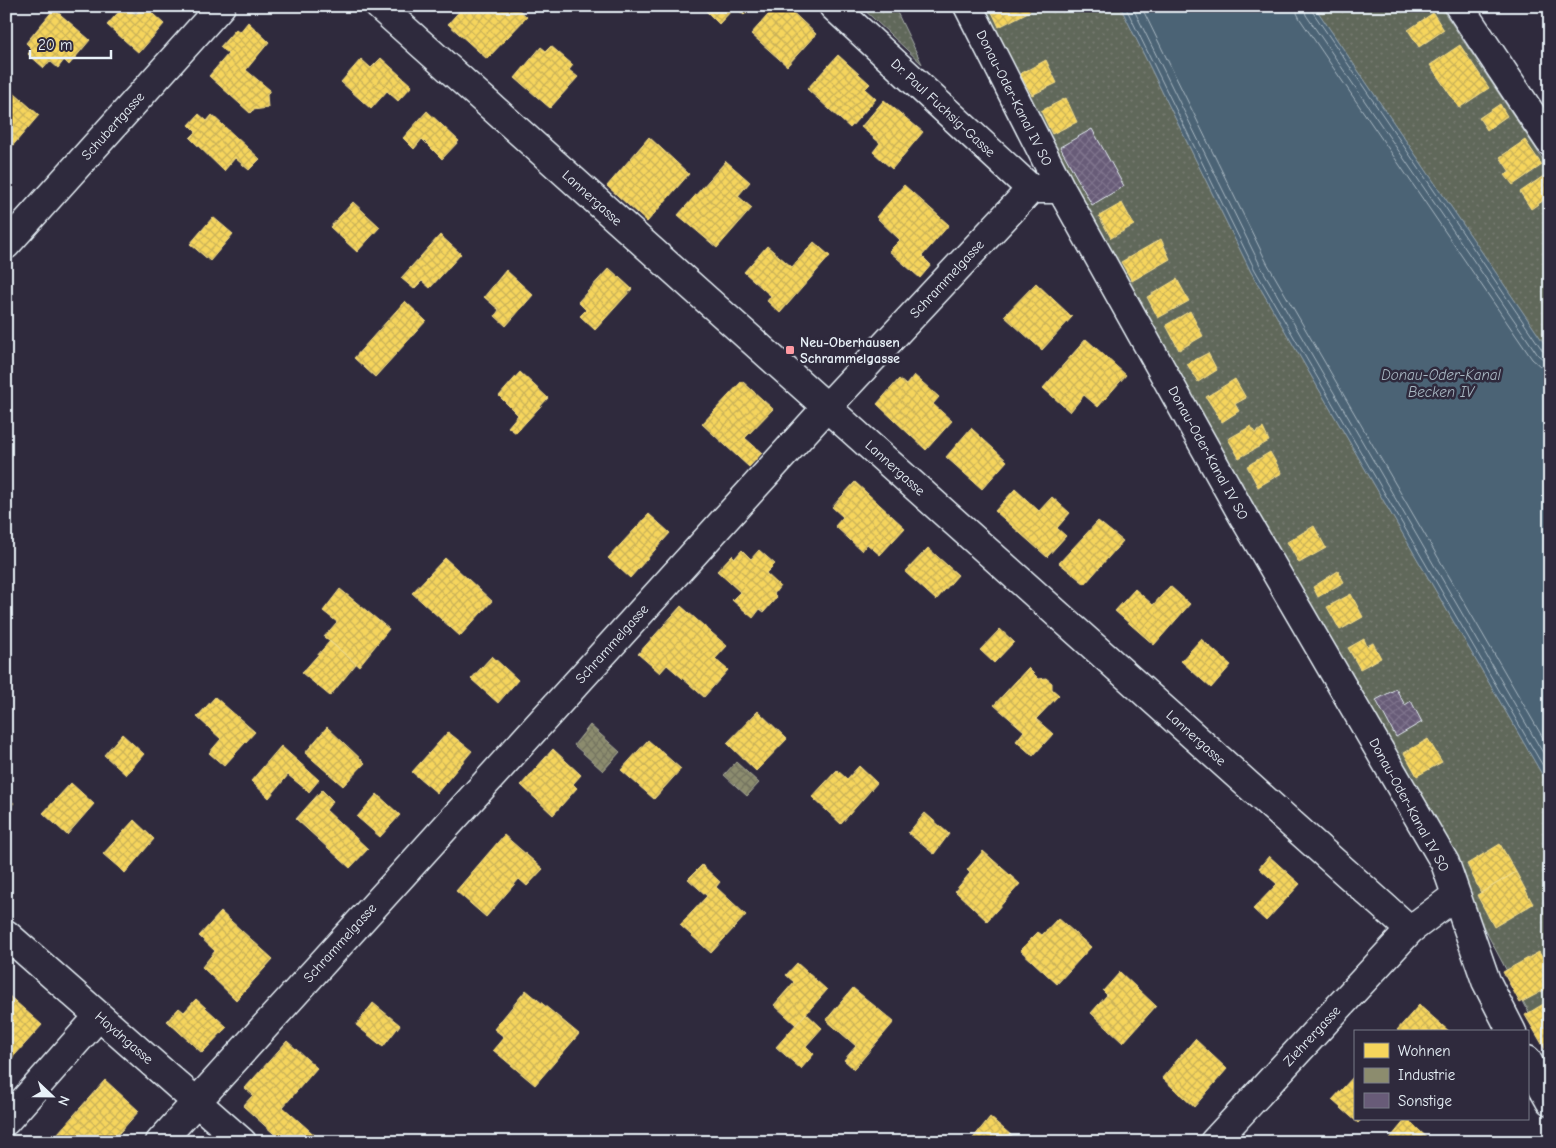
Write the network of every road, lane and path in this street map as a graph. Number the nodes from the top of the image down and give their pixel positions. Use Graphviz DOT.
graph roads {
  1 [pos="220,6"];
  2 [pos="379,6"];
  3 [pos="833,6"];
  4 [pos="968,6"];
  5 [pos="1459,6"];
  6 [pos="1550,142"];
  7 [pos="1031,189"];
  8 [pos="1061,189"];
  9 [pos="6,246"];
  10 [pos="827,407"];
  11 [pos="1455,896"];
  12 [pos="1410,930"];
  13 [pos="6,934"];
  14 [pos="99,1016"];
  15 [pos="1511,1030"];
  16 [pos="1528,1062"];
  17 [pos="197,1101"];
  18 [pos="1550,1101"];
  19 [pos="6,1121"];
  20 [pos="160,1142"];
  21 [pos="242,1142"];
  22 [pos="1214,1142"];
  1 -- 9 [label="street, Schubertgasse"];
  2 -- 10 [label="street, Lannergasse"];
  3 -- 7 [label="street, Dr. Paul Fuchsig-Gasse"];
  4 -- 8 [label="street, Donau-Oder-Kanal IV SO"];
  5 -- 6 [label="street"];
  7 -- 8 [label="street"];
  7 -- 10 [label="street, Schrammelgasse"];
  8 -- 11 [label="street, Donau-Oder-Kanal IV SO"];
  10 -- 12 [label="street, Lannergasse"];
  10 -- 17 [label="street, Schrammelgasse"];
  11 -- 12 [label="street, Ziehrergasse"];
  11 -- 15 [label="street, Donau-Oder-Kanal IV SO"];
  12 -- 22 [label="street, Ziehrergasse"];
  13 -- 14 [label="street, Haydngasse"];
  14 -- 17 [label="street, Haydngasse"];
  14 -- 19 [label="street"];
  16 -- 18 [label="street"];
  17 -- 20 [label="street, Schrammelgasse"];
  17 -- 21 [label="street, Haydngasse"];
}
